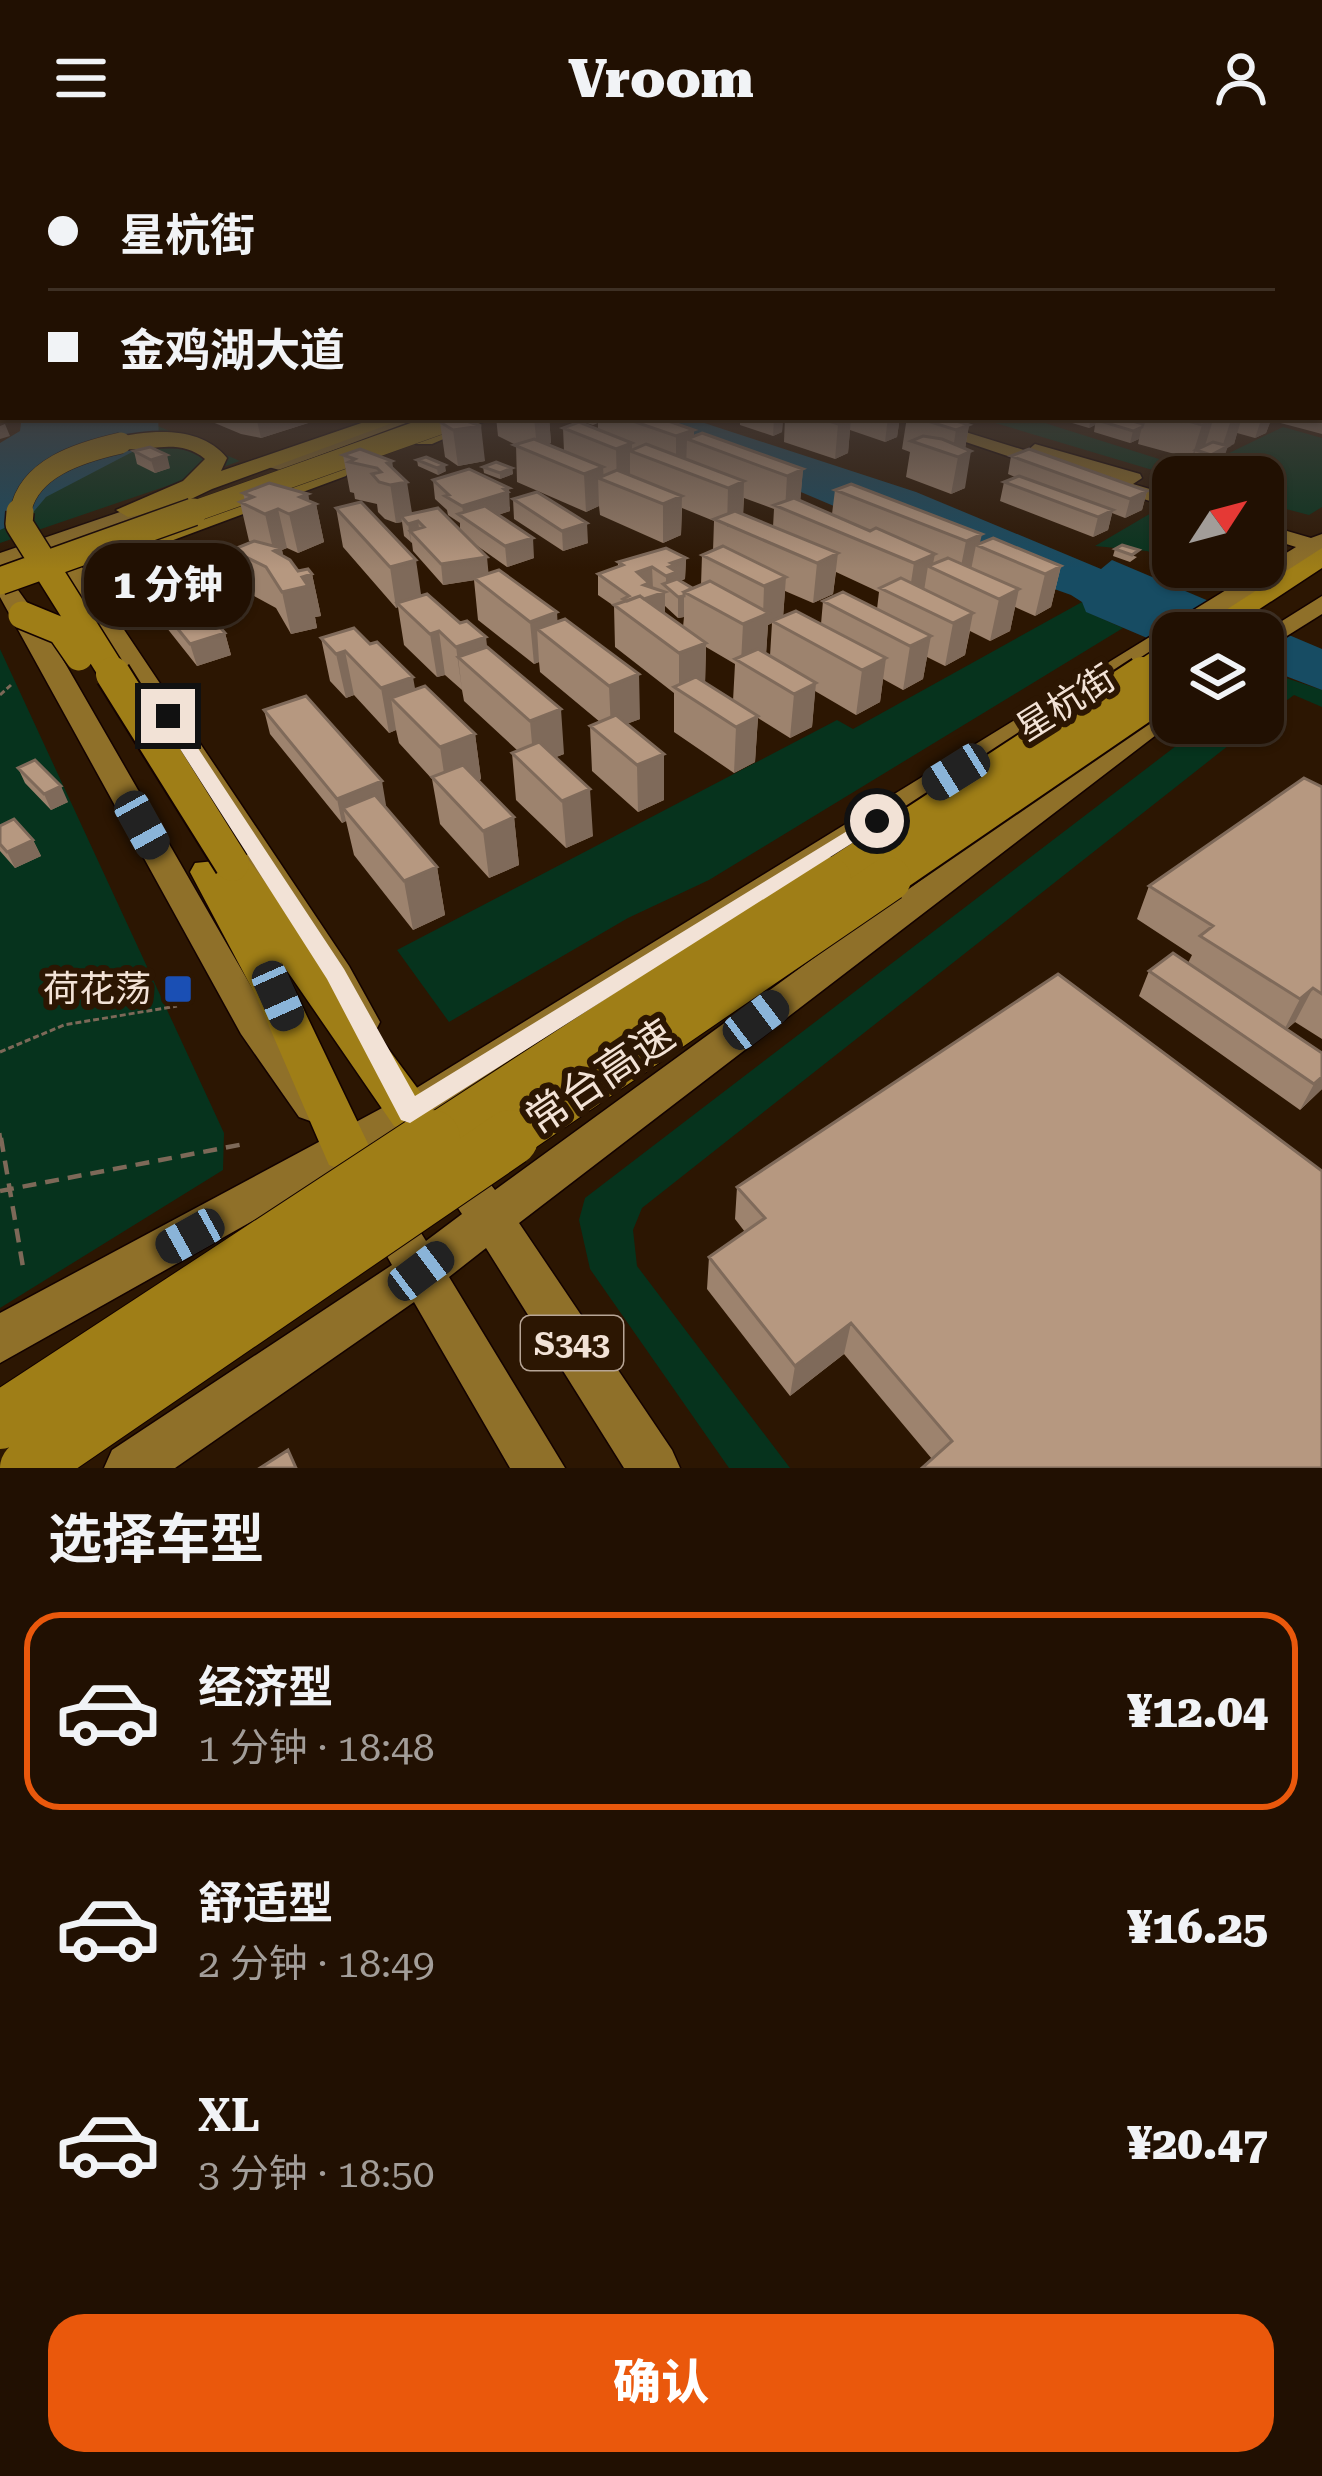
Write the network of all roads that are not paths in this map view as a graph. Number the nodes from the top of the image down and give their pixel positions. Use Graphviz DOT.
graph roads {
  1 [pos="105,447"];
  2 [pos="203,447"];
  3 [pos="312,447"];
  4 [pos="348,447"];
  5 [pos="360,447"];
  6 [pos="361,447"];
  7 [pos="374,447"];
  8 [pos="382,447"];
  9 [pos="1010,447"];
  10 [pos="1014,447"];
  11 [pos="1024,451"];
  12 [pos="1152,485"];
  13 [pos="1152,495"];
  14 [pos="162,504"];
  15 [pos="1284,528"];
  16 [pos="1284,536"];
  17 [pos="29,544"];
  18 [pos="29,544"];
  19 [pos="29,544"];
  20 [pos="29,544"];
  21 [pos="1320,545"];
  22 [pos="71,553"];
  23 [pos="1,579"];
  24 [pos="1322,584"];
  25 [pos="1322,603"];
  26 [pos="1212,612"];
  27 [pos="1232,612"];
  28 [pos="1281,612"];
  29 [pos="1284,629"];
  30 [pos="1152,661"];
  31 [pos="1152,662"];
  32 [pos="1152,663"];
  33 [pos="1152,726"];
  34 [pos="220,868"];
  35 [pos="410,1112"];
  36 [pos="346,1150"];
  37 [pos="491,1218"];
  38 [pos="421,1271"];
  39 [pos="0,1340"];
  40 [pos="0,1420"];
  41 [pos="28,1468"];
  42 [pos="130,1468"];
  43 [pos="539,1468"];
  44 [pos="654,1468"];
  1 -- 18 [label="highway, bridge"];
  2 -- 19 [label="highway, bridge"];
  3 -- 14 [label="highway"];
  4 -- 14 [label="main road"];
  5 -- 22 [label="highway"];
  6 -- 23 [label="highway"];
  7 -- 23 [label="highway, bridge"];
  8 -- 22 [label="main road"];
  9 -- 11 [label="main road"];
  10 -- 11 [label="main road"];
  11 -- 12 [label="main road"];
  11 -- 13 [label="main road"];
  14 -- 22 [label="main road"];
  15 -- 21 [label="main road"];
  16 -- 21 [label="main road"];
  17 -- 34 [label="highway, bridge"];
  20 -- 23 [label="highway, bridge"];
  21 -- 26 [label="main road, 星杭街"];
  21 -- 27 [label="highway"];
  22 -- 23 [label="highway"];
  22 -- 23 [label="main road"];
  22 -- 35 [label="main road"];
  23 -- 34 [label="highway, bridge"];
  23 -- 36 [label="main road"];
  24 -- 28 [label="highway"];
  25 -- 29 [label="main road"];
  30 -- 35 [label="main road, 星杭街"];
  31 -- 40 [label="highway, 常台高速, bridge"];
  32 -- 41 [label="highway, 常台高速, bridge"];
  33 -- 37 [label="main road, 星杭街"];
  34 -- 35 [label="highway"];
  34 -- 36 [label="highway"];
  35 -- 36 [label="main road, 星杭街"];
  35 -- 37 [label="main road"];
  36 -- 38 [label="main road"];
  36 -- 39 [label="main road, 星杭街"];
  37 -- 38 [label="main road, 星杭街"];
  37 -- 44 [label="main road, S343"];
  38 -- 42 [label="main road, 星杭街"];
  38 -- 43 [label="main road, S343"];
}
